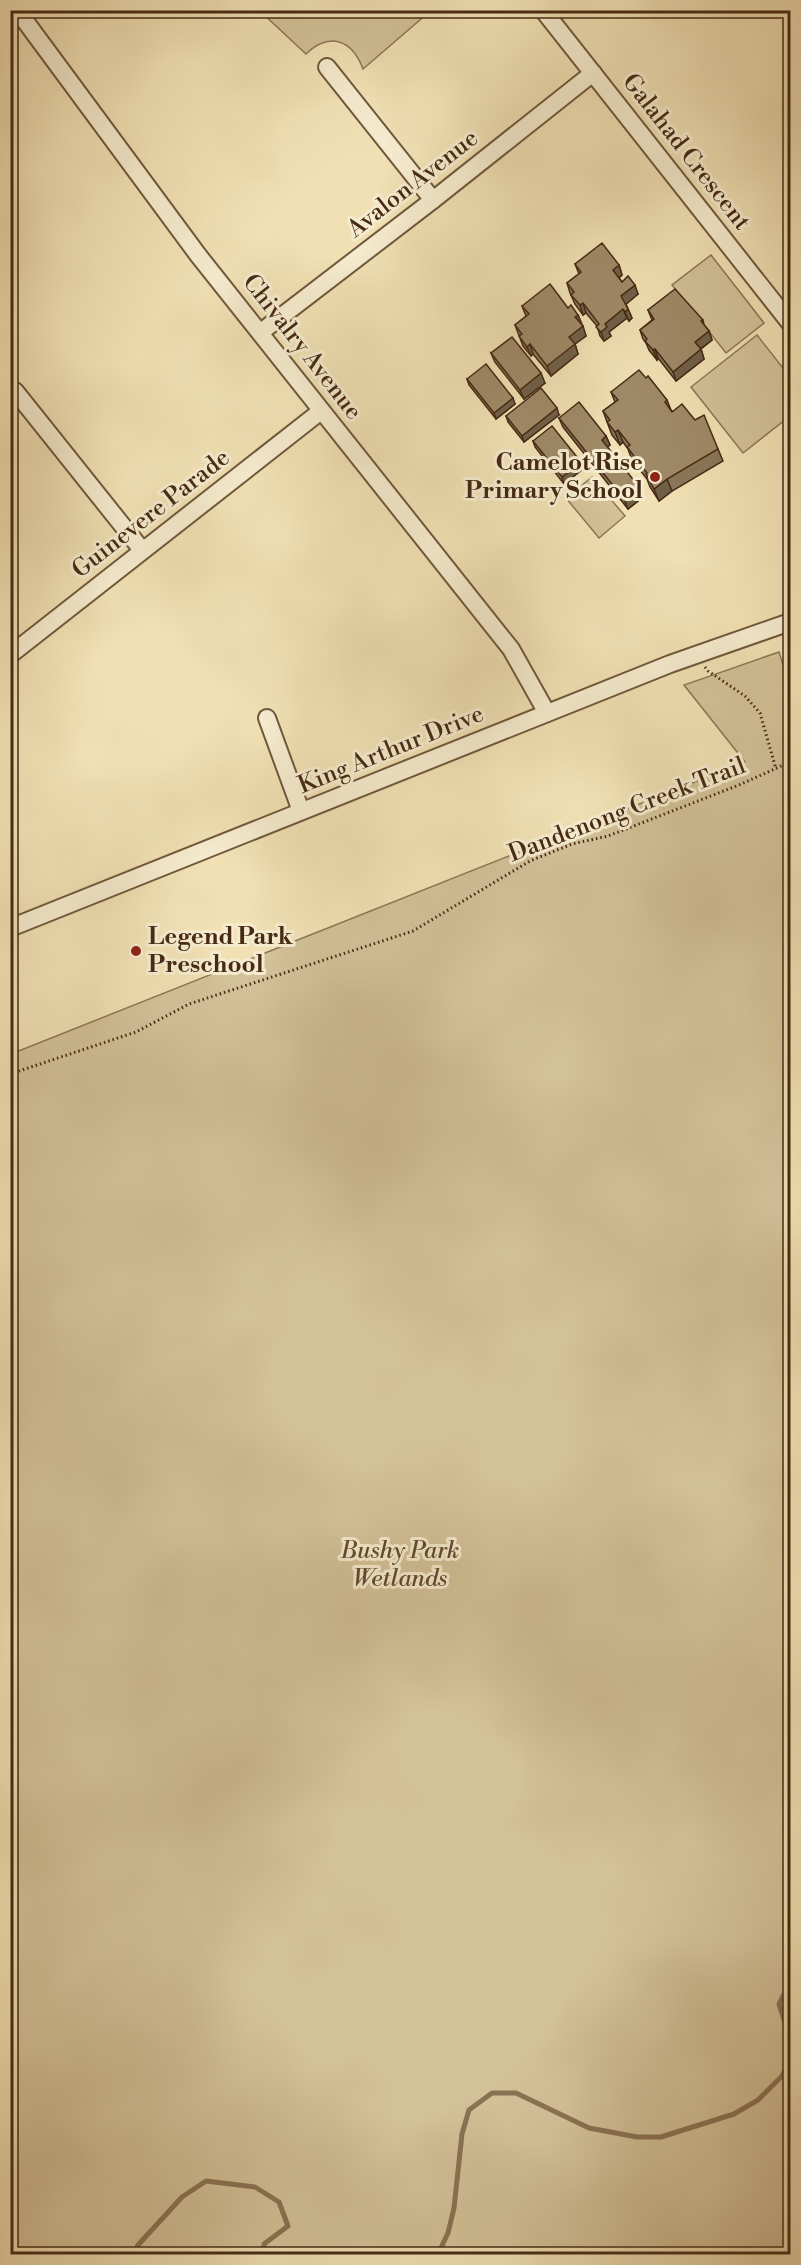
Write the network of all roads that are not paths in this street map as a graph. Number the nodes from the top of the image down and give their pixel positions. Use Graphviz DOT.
graph roads {
  1 [pos="17,10"];
  2 [pos="543,10"];
  3 [pos="327,67"];
  4 [pos="593,73"];
  5 [pos="433,200"];
  6 [pos="790,323"];
  7 [pos="261,332"];
  8 [pos="15,391"];
  9 [pos="321,411"];
  10 [pos="142,550"];
  11 [pos="790,622"];
  12 [pos="10,655"];
  13 [pos="548,713"];
  14 [pos="267,718"];
  15 [pos="301,811"];
  16 [pos="10,928"];
  1 -- 7 [label="street, Chivalry Avenue"];
  2 -- 4 [label="street, Galahad Crescent"];
  3 -- 5 [label="street"];
  4 -- 5 [label="street, Avalon Avenue"];
  4 -- 6 [label="street, Galahad Crescent"];
  5 -- 7 [label="street, Avalon Avenue"];
  7 -- 9 [label="street, Chivalry Avenue"];
  8 -- 10 [label="street"];
  9 -- 10 [label="street, Guinevere Parade"];
  9 -- 13 [label="street, Chivalry Avenue"];
  10 -- 12 [label="street, Guinevere Parade"];
  11 -- 13 [label="street, King Arthur Drive"];
  13 -- 15 [label="street, King Arthur Drive"];
  14 -- 15 [label="street"];
  15 -- 16 [label="street, King Arthur Drive"];
}
